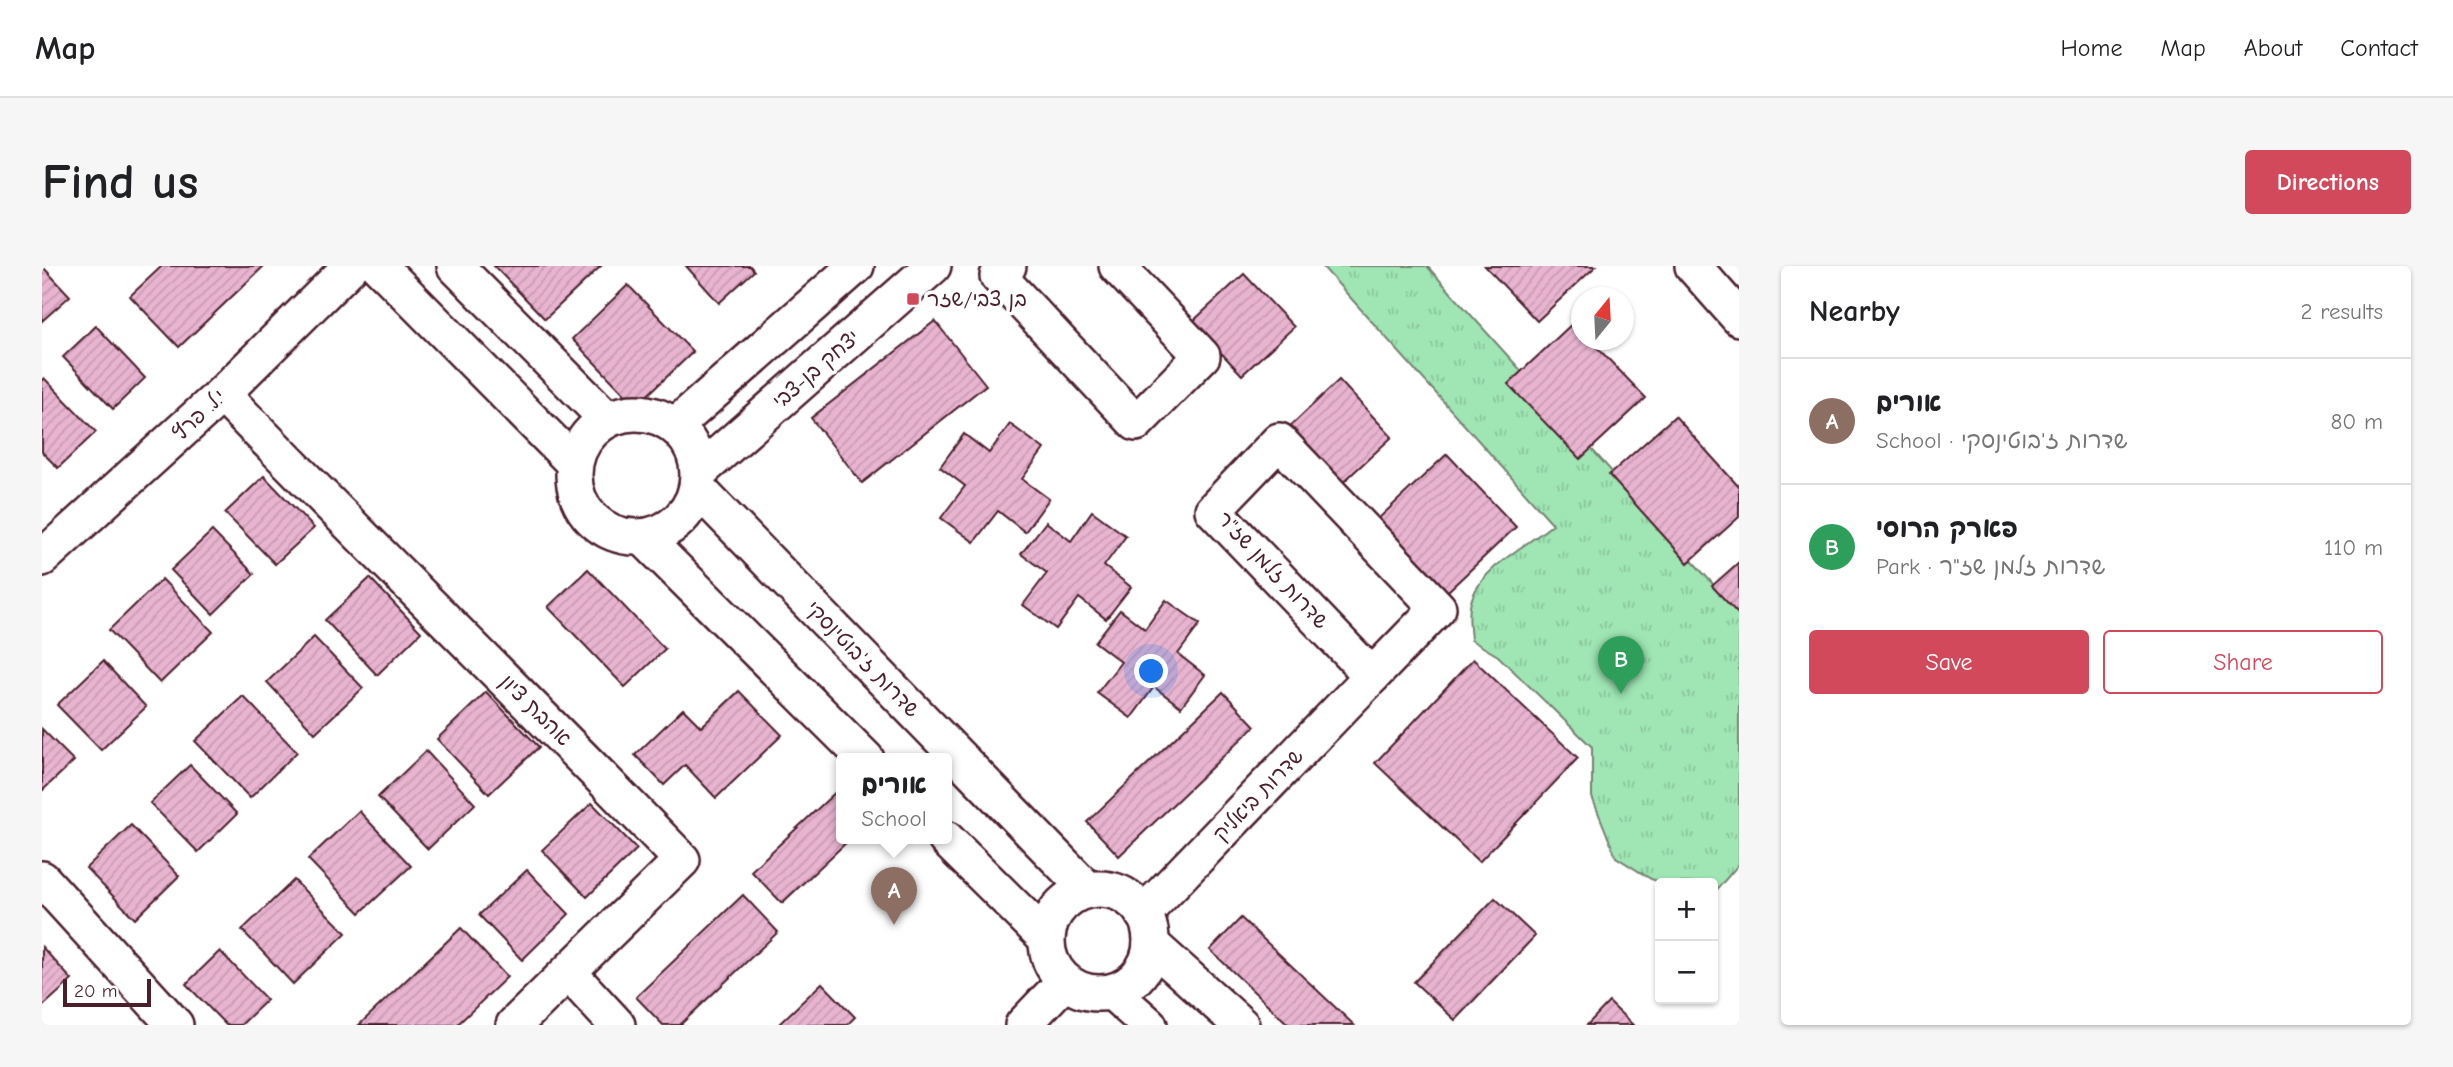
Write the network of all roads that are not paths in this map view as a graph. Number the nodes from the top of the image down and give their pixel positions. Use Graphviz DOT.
graph roads {
  1 [pos="351,266"];
  2 [pos="379,266"];
  3 [pos="455,266"];
  4 [pos="856,266"];
  5 [pos="933,266"];
  6 [pos="1008,266"];
  7 [pos="1117,266"];
  8 [pos="1693,266"];
  9 [pos="1739,318"];
  10 [pos="222,394"];
  11 [pos="607,419"];
  12 [pos="675,426"];
  13 [pos="574,463"];
  14 [pos="698,480"];
  15 [pos="643,537"];
  16 [pos="42,558"];
  17 [pos="1373,676"];
  18 [pos="860,753"];
  19 [pos="952,844"];
  20 [pos="42,879"];
  21 [pos="1088,890"];
  22 [pos="1147,929"];
  23 [pos="1046,938"];
  24 [pos="569,973"];
  25 [pos="1065,981"];
  26 [pos="1112,992"];
  27 [pos="175,1025"];
  28 [pos="514,1025"];
  29 [pos="617,1025"];
  30 [pos="1023,1025"];
  31 [pos="1149,1025"];
  32 [pos="1241,1025"];
  1 -- 10 [label="street, י.ל. פרץ"];
  2 -- 13 [label="street"];
  3 -- 11 [label="street"];
  4 -- 12 [label="street"];
  5 -- 14 [label="street, יצחק בן-צבי"];
  6 -- 7 [label="street"];
  8 -- 9 [label="street"];
  10 -- 16 [label="street, י.ל. פרץ"];
  10 -- 24 [label="street, אהבת ציון"];
  11 -- 12 [label="street"];
  11 -- 13 [label="street"];
  12 -- 14 [label="street"];
  13 -- 15 [label="street"];
  14 -- 15 [label="street"];
  14 -- 21 [label="street, שדרות ז'בוטינסקי"];
  15 -- 18 [label="street"];
  17 -- 17 [label="street, שדרות זלמן שז\"ר"];
  17 -- 22 [label="street, שדרות ביאליק"];
  19 -- 23 [label="street"];
  20 -- 27 [label="street"];
  21 -- 22 [label="street"];
  21 -- 23 [label="street"];
  22 -- 26 [label="street"];
  22 -- 32 [label="street"];
  23 -- 25 [label="street"];
  24 -- 28 [label="street, אהבת ציון"];
  24 -- 29 [label="street"];
  25 -- 26 [label="street"];
  25 -- 30 [label="street"];
  26 -- 31 [label="street"];
}
